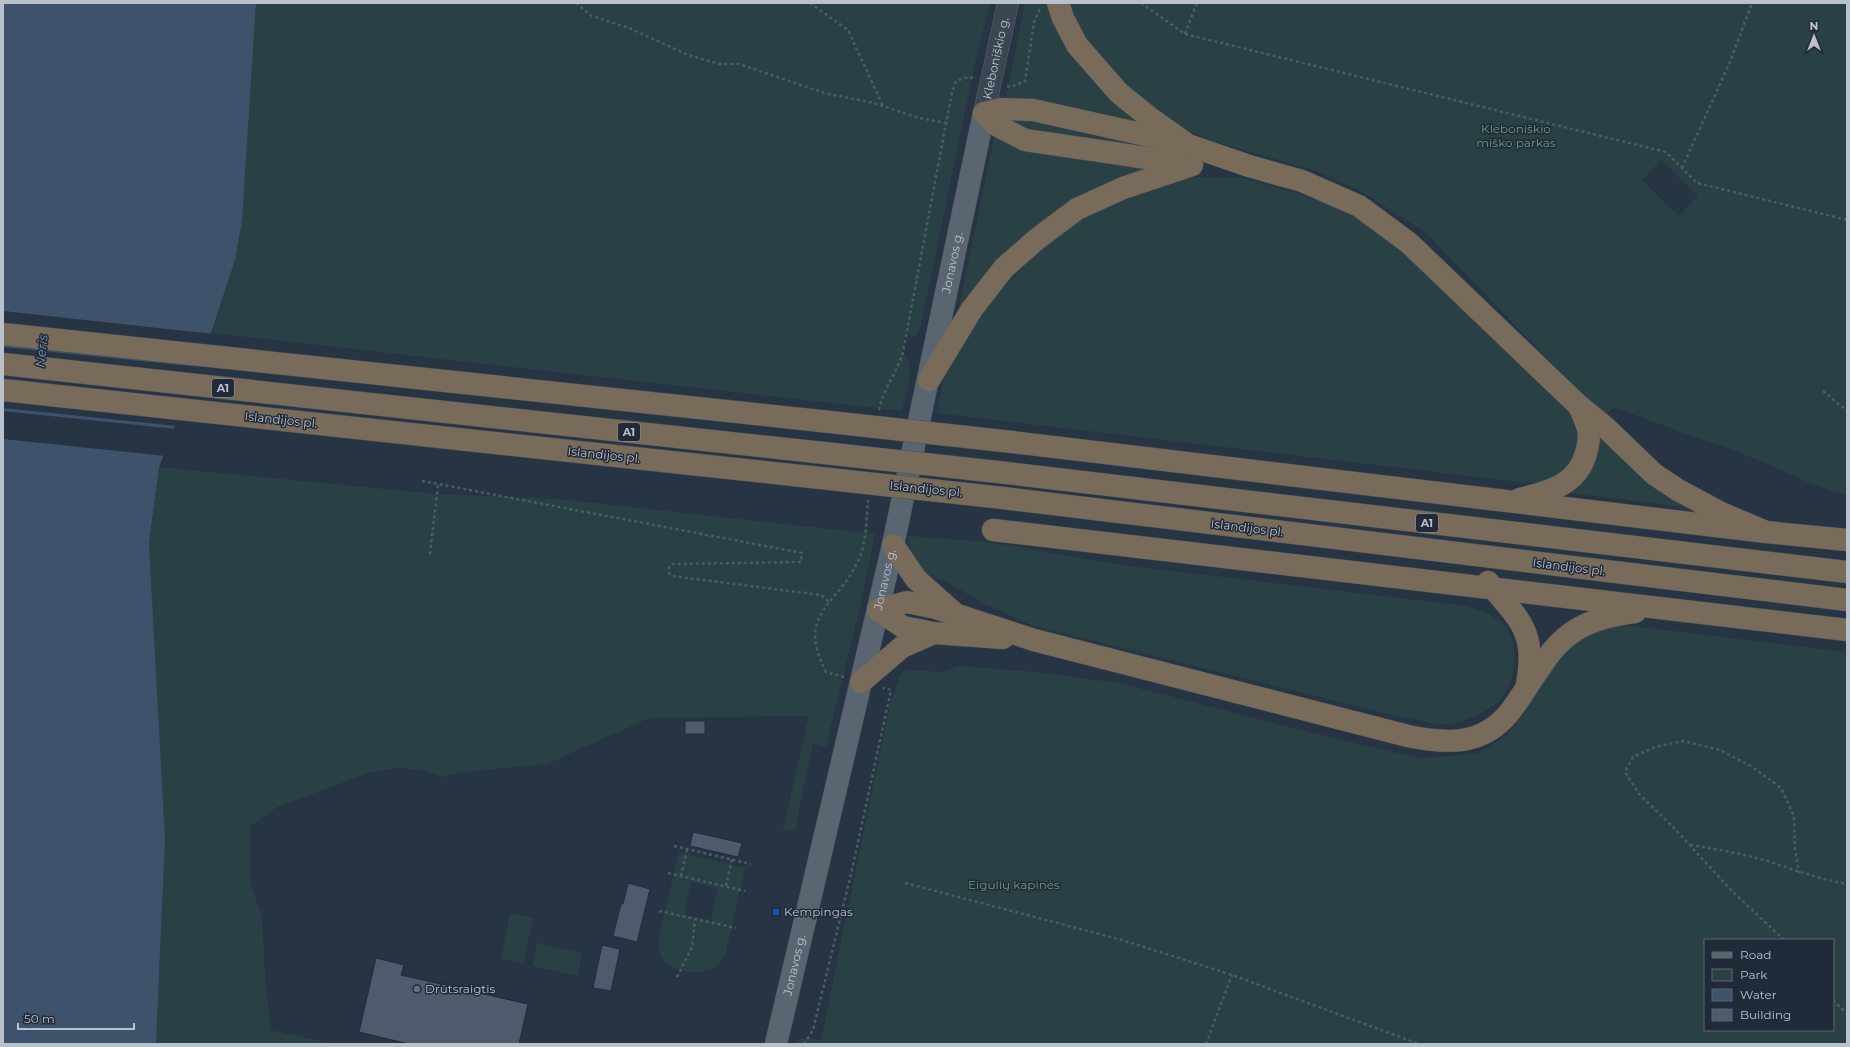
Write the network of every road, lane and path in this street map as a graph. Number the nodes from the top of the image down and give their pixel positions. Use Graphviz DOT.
graph roads {
  1 [pos="576,3"];
  2 [pos="810,3"];
  3 [pos="1008,3"];
  4 [pos="1044,3"];
  5 [pos="1058,3"];
  6 [pos="1141,3"];
  7 [pos="1196,3"];
  8 [pos="1752,3"];
  9 [pos="1186,34"];
  10 [pos="991,83"];
  11 [pos="883,106"];
  12 [pos="984,113"];
  13 [pos="946,123"];
  14 [pos="1190,155"];
  15 [pos="1682,168"];
  16 [pos="1847,220"];
  17 [pos="3,334"];
  18 [pos="3,364"];
  19 [pos="928,380"];
  20 [pos="3,390"];
  21 [pos="1823,391"];
  22 [pos="1578,405"];
  23 [pos="1847,411"];
  24 [pos="879,415"];
  25 [pos="422,481"];
  26 [pos="438,485"];
  27 [pos="869,498"];
  28 [pos="1510,502"];
  29 [pos="993,530"];
  30 [pos="1766,532"];
  31 [pos="1847,540"];
  32 [pos="892,544"];
  33 [pos="430,554"];
  34 [pos="1467,555"];
  35 [pos="1847,572"];
  36 [pos="1446,583"];
  37 [pos="1494,588"];
  38 [pos="1847,600"];
  39 [pos="829,602"];
  40 [pos="1664,609"];
  41 [pos="878,610"];
  42 [pos="954,613"];
  43 [pos="1514,615"];
  44 [pos="1847,630"];
  45 [pos="934,633"];
  46 [pos="1034,640"];
  47 [pos="861,682"];
  48 [pos="1527,685"];
  49 [pos="1690,845"];
  50 [pos="674,846"];
  51 [pos="687,849"];
  52 [pos="732,860"];
  53 [pos="751,864"];
  54 [pos="668,873"];
  55 [pos="1799,873"];
  56 [pos="681,876"];
  57 [pos="905,883"];
  58 [pos="1847,884"];
  59 [pos="726,886"];
  60 [pos="745,891"];
  61 [pos="659,911"];
  62 [pos="695,919"];
  63 [pos="736,928"];
  64 [pos="1783,939"];
  65 [pos="1232,975"];
  66 [pos="677,977"];
  67 [pos="1834,1001"];
  68 [pos="1847,1014"];
  69 [pos="776,1044"];
  70 [pos="804,1044"];
  71 [pos="1206,1044"];
  72 [pos="1419,1044"];
  1 -- 11 [label="path"];
  2 -- 11 [label="path"];
  3 -- 10 [label="street, Kleboniškio g."];
  4 -- 10 [label="path"];
  5 -- 14 [label="highway"];
  6 -- 9 [label="path"];
  7 -- 9 [label="path"];
  8 -- 15 [label="path"];
  9 -- 15 [label="path"];
  10 -- 12 [label="street, Kleboniškio g."];
  10 -- 13 [label="path"];
  11 -- 13 [label="path"];
  12 -- 14 [label="highway"];
  12 -- 14 [label="highway"];
  12 -- 19 [label="main road, Jonavos g."];
  13 -- 24 [label="path"];
  14 -- 19 [label="highway"];
  14 -- 22 [label="highway"];
  15 -- 16 [label="path"];
  17 -- 28 [label="highway, bridge"];
  18 -- 35 [label="highway, Islandijos pl. / A1, bridge"];
  19 -- 32 [label="main road, Jonavos g."];
  20 -- 34 [label="highway, Islandijos pl. / A1, bridge"];
  21 -- 23 [label="path"];
  22 -- 28 [label="highway"];
  22 -- 30 [label="highway"];
  25 -- 26 [label="path"];
  26 -- 33 [label="path"];
  26 -- 39 [label="path"];
  27 -- 39 [label="path"];
  28 -- 30 [label="highway"];
  29 -- 36 [label="highway"];
  30 -- 31 [label="highway"];
  32 -- 41 [label="main road, Jonavos g."];
  32 -- 42 [label="highway"];
  34 -- 37 [label="highway"];
  34 -- 38 [label="highway, Islandijos pl. / A1"];
  36 -- 37 [label="highway"];
  36 -- 43 [label="highway"];
  37 -- 40 [label="highway"];
  37 -- 43 [label="highway"];
  39 -- 47 [label="path"];
  40 -- 44 [label="highway"];
  40 -- 48 [label="highway"];
  41 -- 42 [label="highway"];
  41 -- 45 [label="highway"];
  41 -- 47 [label="main road, Jonavos g."];
  42 -- 46 [label="highway"];
  43 -- 48 [label="highway"];
  45 -- 46 [label="highway"];
  45 -- 47 [label="highway"];
  46 -- 48 [label="highway"];
  47 -- 69 [label="main road, Jonavos g."];
  47 -- 70 [label="path"];
  49 -- 55 [label="path"];
  49 -- 55 [label="path"];
  49 -- 64 [label="path"];
  50 -- 51 [label="path"];
  51 -- 52 [label="path"];
  51 -- 56 [label="path"];
  52 -- 53 [label="path"];
  52 -- 59 [label="path"];
  54 -- 56 [label="path"];
  55 -- 58 [label="path"];
  56 -- 59 [label="path"];
  57 -- 65 [label="path"];
  59 -- 60 [label="path"];
  61 -- 62 [label="path"];
  62 -- 63 [label="path"];
  62 -- 66 [label="path"];
  65 -- 71 [label="path"];
  65 -- 72 [label="path"];
  67 -- 68 [label="path"];
}
